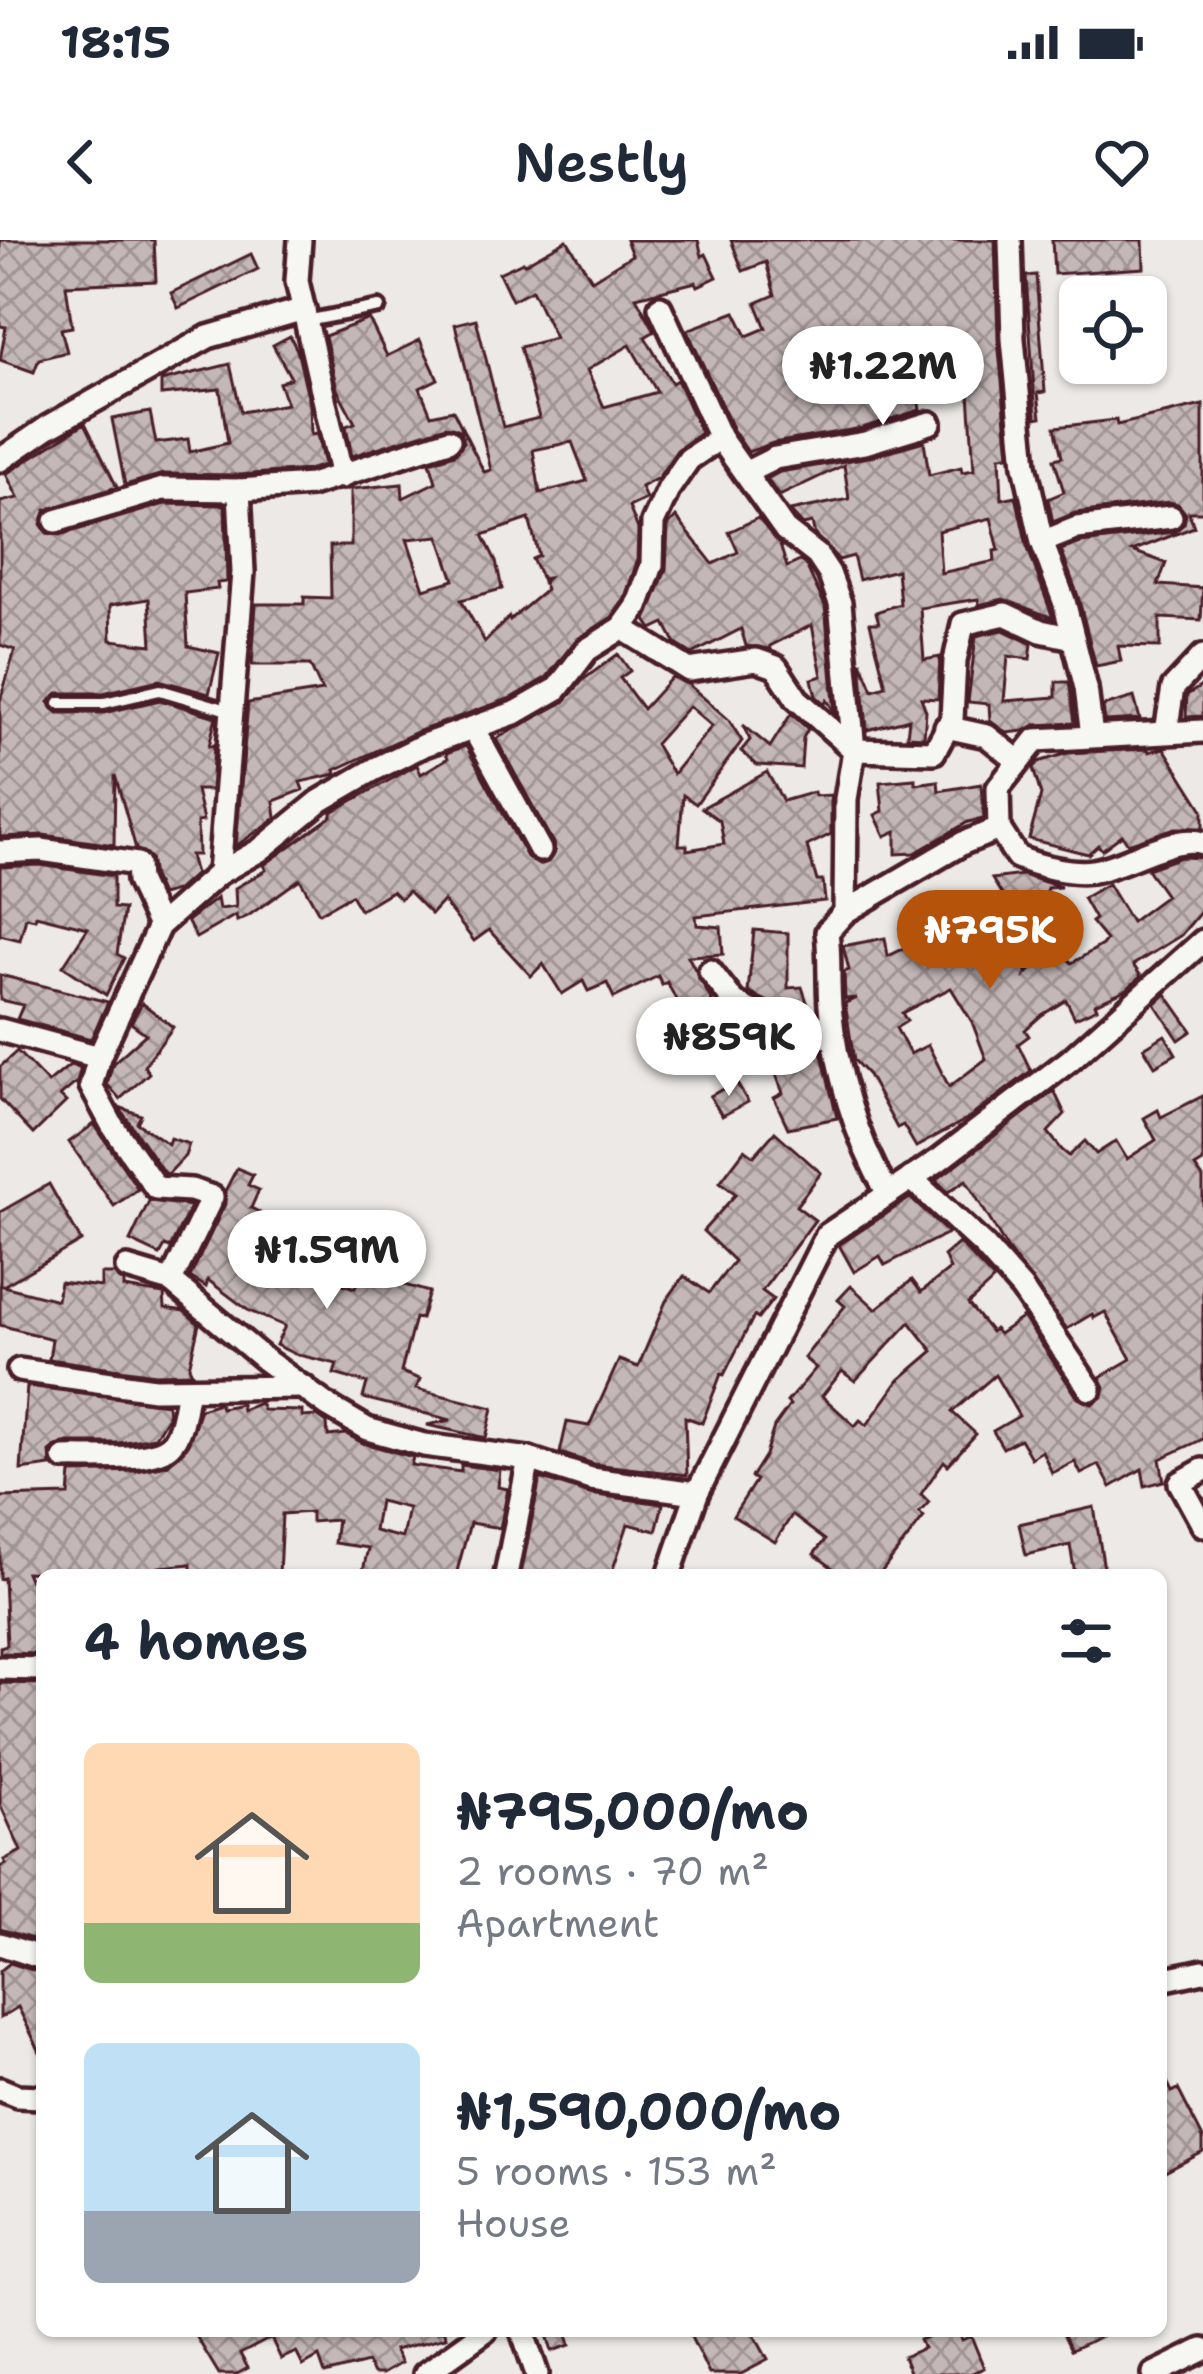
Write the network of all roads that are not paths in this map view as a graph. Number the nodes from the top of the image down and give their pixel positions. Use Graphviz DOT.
graph roads {
  1 [pos="1010,240"];
  2 [pos="306,242"];
  3 [pos="379,307"];
  4 [pos="660,308"];
  5 [pos="305,315"];
  6 [pos="930,423"];
  7 [pos="719,438"];
  8 [pos="449,440"];
  9 [pos="0,460"];
  10 [pos="745,473"];
  11 [pos="342,477"];
  12 [pos="239,490"];
  13 [pos="1172,517"];
  14 [pos="56,521"];
  15 [pos="1042,542"];
  16 [pos="622,628"];
  17 [pos="1073,638"];
  18 [pos="1203,656"];
  19 [pos="59,703"];
  20 [pos="231,711"];
  21 [pos="473,728"];
  22 [pos="946,728"];
  23 [pos="1203,730"];
  24 [pos="1166,732"];
  25 [pos="1092,736"];
  26 [pos="854,750"];
  27 [pos="1017,760"];
  28 [pos="1000,829"];
  29 [pos="1203,843"];
  30 [pos="540,850"];
  31 [pos="0,852"];
  32 [pos="219,873"];
  33 [pos="845,912"];
  34 [pos="159,926"];
  35 [pos="1202,945"];
  36 [pos="710,970"];
  37 [pos="0,1030"];
  38 [pos="834,1040"];
  39 [pos="100,1057"];
  40 [pos="911,1178"];
  41 [pos="887,1192"];
  42 [pos="127,1268"];
  43 [pos="171,1281"];
  44 [pos="19,1370"];
  45 [pos="304,1387"];
  46 [pos="188,1390"];
  47 [pos="1090,1390"];
  48 [pos="64,1458"];
  49 [pos="529,1459"];
  50 [pos="1203,1469"];
  51 [pos="697,1493"];
  52 [pos="1203,1525"];
  53 [pos="507,1569"];
  54 [pos="671,1569"];
  55 [pos="0,1668"];
  56 [pos="36,1669"];
  57 [pos="0,1944"];
  58 [pos="36,1956"];
  59 [pos="1203,1971"];
  60 [pos="1167,1979"];
  61 [pos="0,2089"];
  62 [pos="36,2097"];
  63 [pos="476,2337"];
  64 [pos="524,2337"];
  65 [pos="1203,2350"];
  66 [pos="425,2374"];
  67 [pos="537,2374"];
  68 [pos="1154,2374"];
  1 -- 15 [label="street"];
  2 -- 5 [label="street"];
  3 -- 5 [label="lane"];
  4 -- 7 [label="street"];
  5 -- 9 [label="street"];
  5 -- 11 [label="street"];
  6 -- 10 [label="street"];
  7 -- 10 [label="street"];
  7 -- 16 [label="street"];
  8 -- 11 [label="street"];
  10 -- 26 [label="street"];
  11 -- 12 [label="street"];
  12 -- 14 [label="street"];
  12 -- 20 [label="street"];
  13 -- 15 [label="street"];
  15 -- 17 [label="street"];
  16 -- 21 [label="street"];
  16 -- 26 [label="street"];
  17 -- 22 [label="street"];
  17 -- 25 [label="street"];
  18 -- 24 [label="street"];
  19 -- 20 [label="lane"];
  20 -- 32 [label="street"];
  21 -- 30 [label="street"];
  21 -- 32 [label="street"];
  22 -- 26 [label="street"];
  22 -- 27 [label="street"];
  23 -- 24 [label="street"];
  24 -- 25 [label="street"];
  25 -- 27 [label="street"];
  26 -- 33 [label="street"];
  27 -- 28 [label="street"];
  28 -- 29 [label="street"];
  28 -- 33 [label="street"];
  31 -- 34 [label="street"];
  32 -- 34 [label="street"];
  33 -- 38 [label="street"];
  34 -- 39 [label="street"];
  35 -- 40 [label="street"];
  36 -- 38 [label="street"];
  37 -- 39 [label="street"];
  38 -- 41 [label="street"];
  39 -- 43 [label="street"];
  40 -- 41 [label="street"];
  40 -- 47 [label="street"];
  41 -- 51 [label="street"];
  42 -- 43 [label="street"];
  43 -- 45 [label="street"];
  44 -- 46 [label="street"];
  45 -- 46 [label="street"];
  45 -- 49 [label="street"];
  46 -- 48 [label="street"];
  49 -- 51 [label="street"];
  49 -- 53 [label="street"];
  50 -- 52 [label="street"];
  51 -- 54 [label="street"];
  55 -- 56 [label="street"];
  57 -- 58 [label="street"];
  59 -- 60 [label="street"];
  61 -- 62 [label="street"];
  63 -- 66 [label="street"];
  64 -- 67 [label="street"];
  65 -- 68 [label="street"];
}
